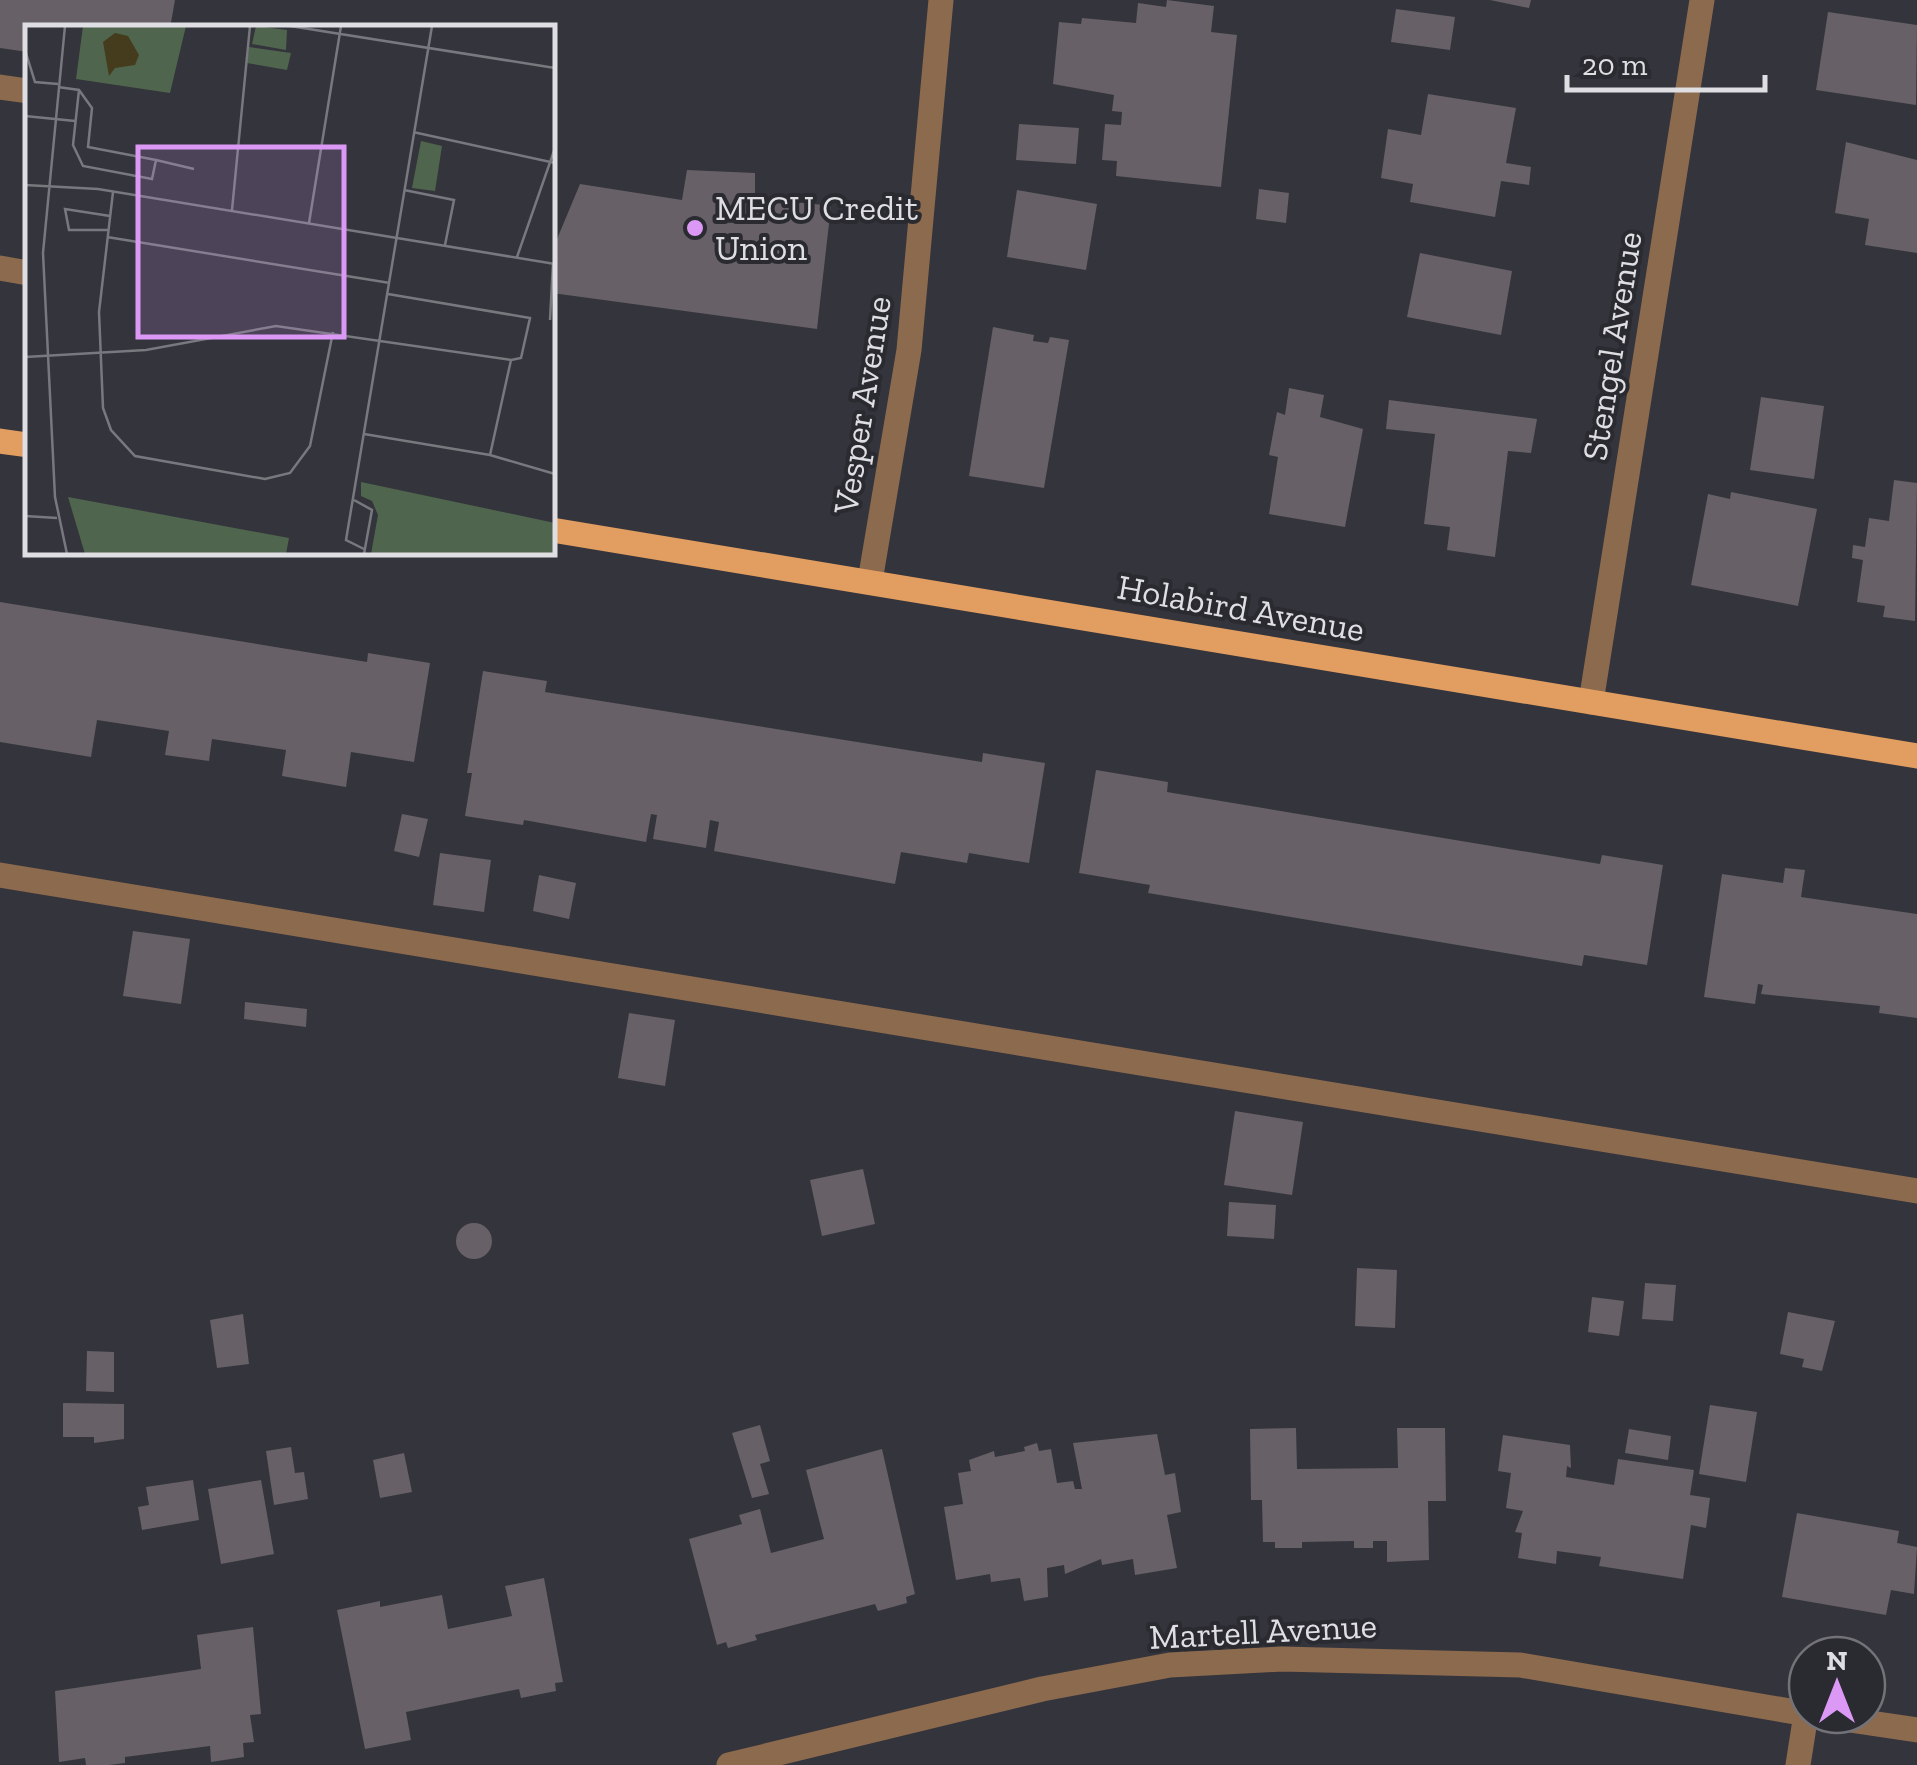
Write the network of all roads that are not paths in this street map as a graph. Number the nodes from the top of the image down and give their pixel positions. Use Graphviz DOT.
graph roads {
  1 [pos="940,0"];
  2 [pos="1702,0"];
  3 [pos="0,86"];
  4 [pos="25,90"];
  5 [pos="0,268"];
  6 [pos="25,272"];
  7 [pos="0,441"];
  8 [pos="25,445"];
  9 [pos="555,530"];
  10 [pos="870,581"];
  11 [pos="1590,702"];
  12 [pos="1917,756"];
  13 [pos="0,876"];
  14 [pos="1917,1191"];
  15 [pos="1787,1711"];
  16 [pos="1887,1726"];
  17 [pos="1917,1730"];
  18 [pos="1803,1735"];
  19 [pos="729,1765"];
  20 [pos="1798,1765"];
  1 -- 10 [label="street, Vesper Avenue"];
  2 -- 11 [label="street, Stengel Avenue"];
  3 -- 4 [label="street"];
  5 -- 6 [label="street"];
  7 -- 8 [label="main road"];
  9 -- 10 [label="main road, Holabird Avenue"];
  10 -- 11 [label="main road, Holabird Avenue"];
  11 -- 12 [label="main road, Holabird Avenue"];
  13 -- 14 [label="street"];
  15 -- 19 [label="street, Martell Avenue"];
  16 -- 17 [label="street"];
  18 -- 20 [label="street"];
}
